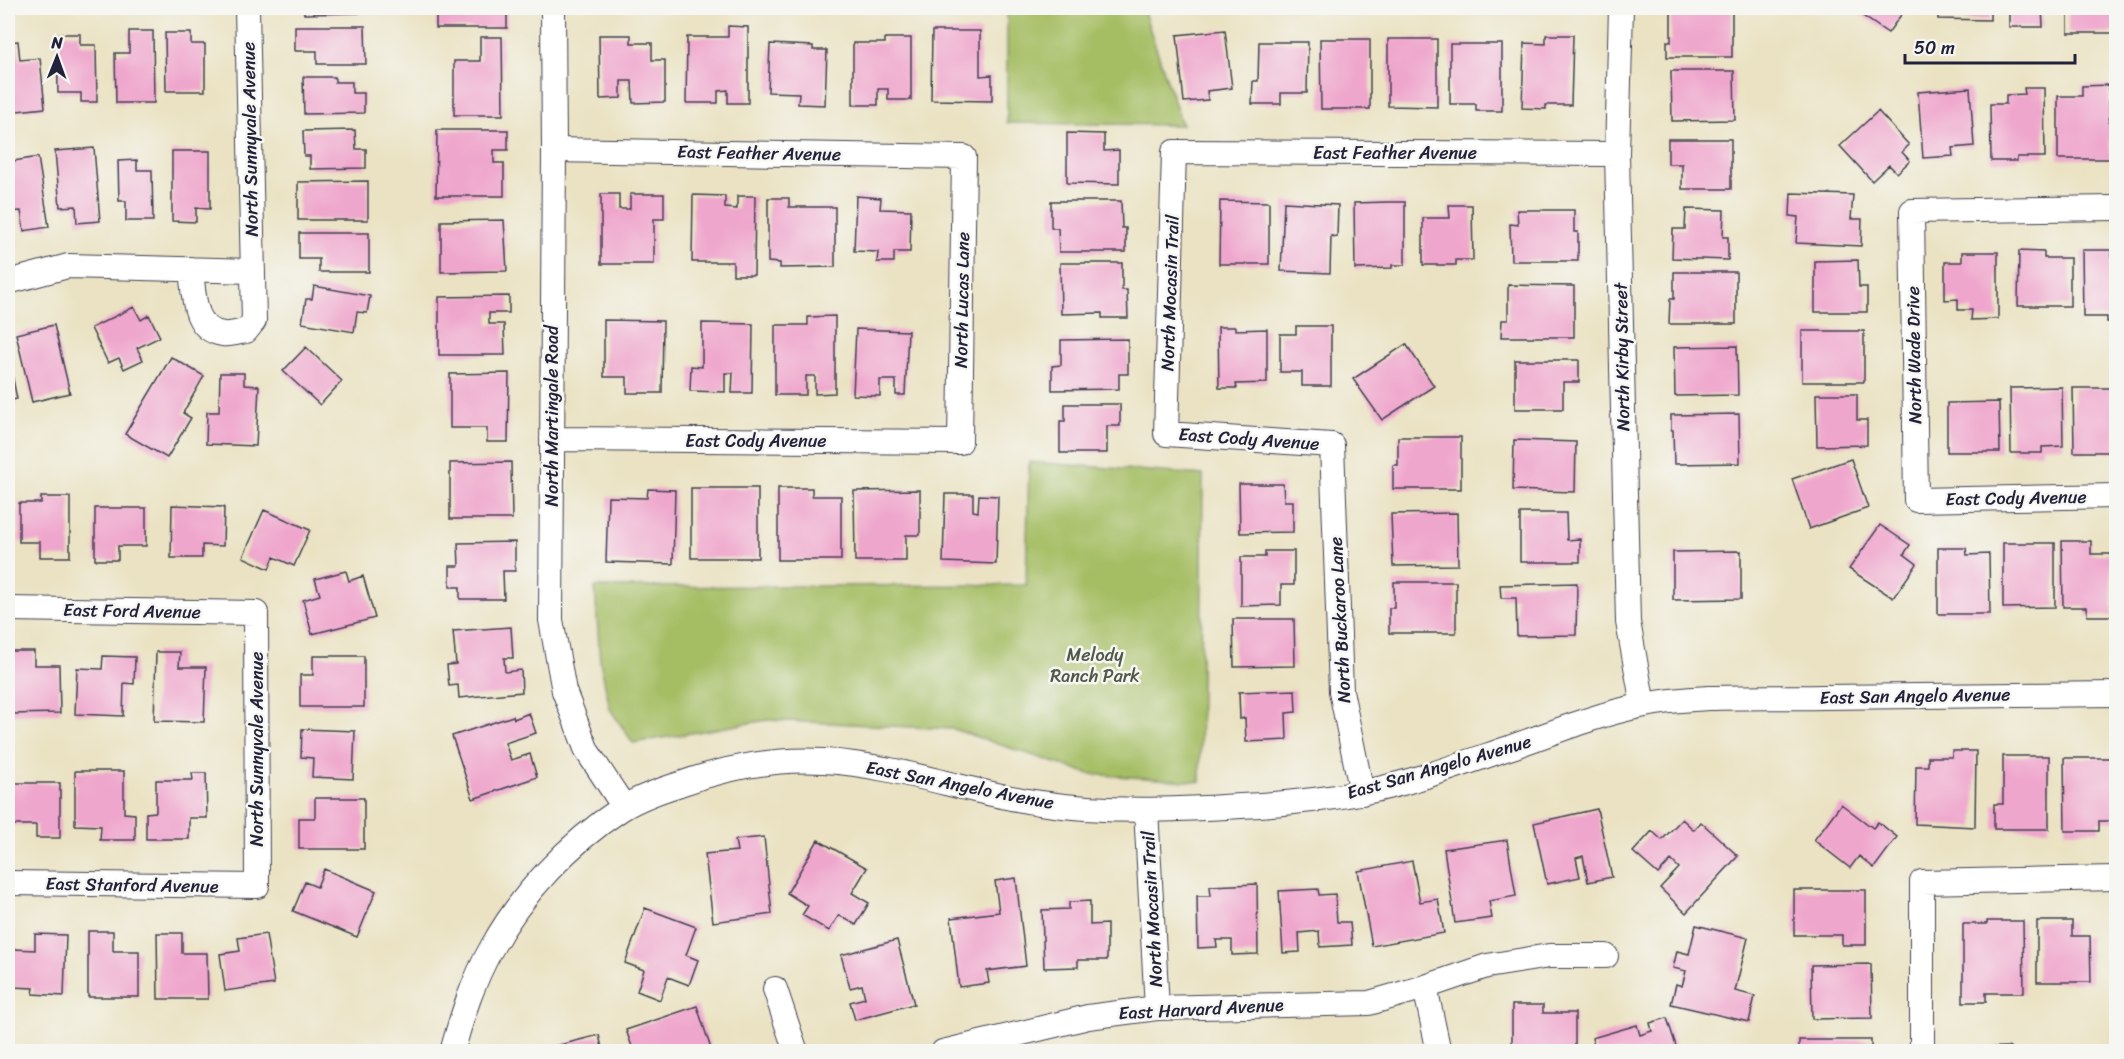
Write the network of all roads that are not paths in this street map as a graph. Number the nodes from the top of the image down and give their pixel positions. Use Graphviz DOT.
graph roads {
  1 [pos="247,8"];
  2 [pos="553,8"];
  3 [pos="1621,8"];
  4 [pos="554,150"];
  5 [pos="1174,152"];
  6 [pos="1617,154"];
  7 [pos="964,157"];
  8 [pos="2116,208"];
  9 [pos="190,269"];
  10 [pos="253,271"];
  11 [pos="8,282"];
  12 [pos="1166,434"];
  13 [pos="552,439"];
  14 [pos="960,442"];
  15 [pos="1332,445"];
  16 [pos="2116,496"];
  17 [pos="1916,500"];
  18 [pos="8,609"];
  19 [pos="256,613"];
  20 [pos="2116,694"];
  21 [pos="1643,705"];
  22 [pos="1362,793"];
  23 [pos="624,807"];
  24 [pos="1146,810"];
  25 [pos="2116,878"];
  26 [pos="8,883"];
  27 [pos="257,886"];
  28 [pos="1606,956"];
  29 [pos="1425,987"];
  30 [pos="775,989"];
  31 [pos="1157,1008"];
  32 [pos="1001,1044"];
  33 [pos="453,1052"];
  34 [pos="796,1052"];
  35 [pos="943,1052"];
  36 [pos="1439,1052"];
  37 [pos="1922,1052"];
  1 -- 10 [label="street, North Sunnyvale Avenue"];
  2 -- 4 [label="street, North Martingale Road"];
  3 -- 6 [label="street, North Kirby Street"];
  4 -- 7 [label="street, East Feather Avenue"];
  4 -- 13 [label="street, North Martingale Road"];
  5 -- 6 [label="street, East Feather Avenue"];
  5 -- 12 [label="street, North Mocasin Trail"];
  6 -- 21 [label="street, North Kirby Street"];
  7 -- 14 [label="street, North Lucas Lane"];
  8 -- 17 [label="street, North Wade Drive"];
  9 -- 10 [label="street"];
  9 -- 10 [label="street, North Sunnyvale Avenue"];
  9 -- 11 [label="street"];
  12 -- 15 [label="street, East Cody Avenue"];
  13 -- 14 [label="street, East Cody Avenue"];
  13 -- 23 [label="street, North Martingale Road"];
  15 -- 22 [label="street, North Buckaroo Lane"];
  16 -- 17 [label="street, East Cody Avenue"];
  18 -- 19 [label="street, East Ford Avenue"];
  19 -- 27 [label="street, North Sunnyvale Avenue"];
  20 -- 21 [label="street, East San Angelo Avenue"];
  21 -- 22 [label="street, East San Angelo Avenue"];
  22 -- 24 [label="street, East San Angelo Avenue"];
  23 -- 24 [label="street, East San Angelo Avenue"];
  23 -- 33 [label="street, East San Angelo Avenue"];
  24 -- 31 [label="street, North Mocasin Trail"];
  25 -- 37 [label="street"];
  26 -- 27 [label="street, East Stanford Avenue"];
  28 -- 29 [label="street, East Harvard Avenue"];
  29 -- 31 [label="street, East Harvard Avenue"];
  29 -- 36 [label="street"];
  30 -- 34 [label="street"];
  31 -- 32 [label="street, East Harvard Avenue"];
  32 -- 35 [label="street, East Harvard Avenue"];
}
